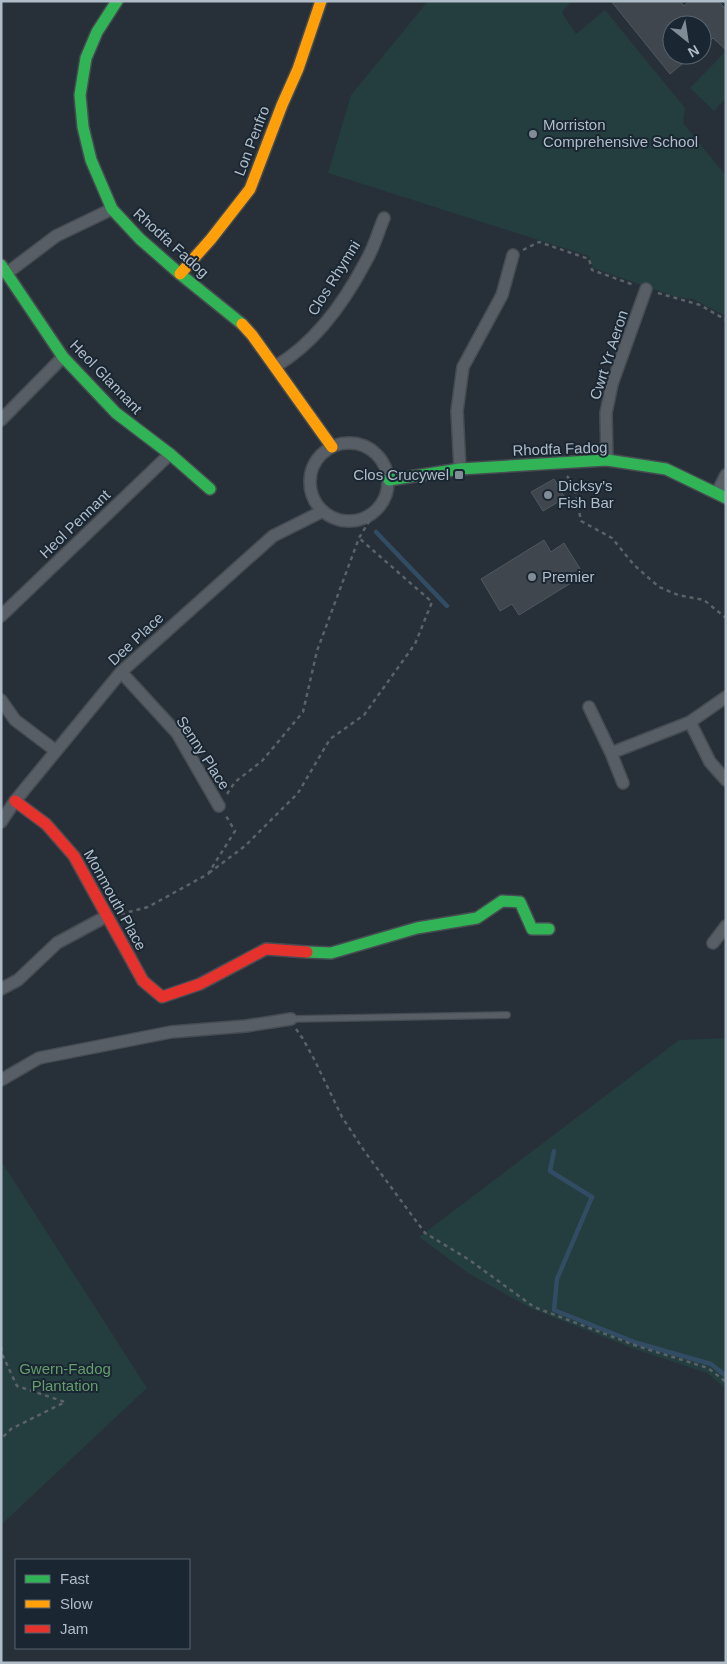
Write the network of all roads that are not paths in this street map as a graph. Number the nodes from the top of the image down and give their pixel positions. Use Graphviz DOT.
graph roads {
  1 [pos="117,1"];
  2 [pos="321,1"];
  3 [pos="112,209"];
  4 [pos="384,218"];
  5 [pos="513,255"];
  6 [pos="4,269"];
  7 [pos="180,274"];
  8 [pos="646,289"];
  9 [pos="63,357"];
  10 [pos="276,366"];
  11 [pos="1,420"];
  12 [pos="332,447"];
  13 [pos="170,454"];
  14 [pos="607,460"];
  15 [pos="460,469"];
  16 [pos="726,475"];
  17 [pos="389,480"];
  18 [pos="210,489"];
  19 [pos="721,495"];
  20 [pos="323,511"];
  21 [pos="1,616"];
  22 [pos="121,672"];
  23 [pos="726,697"];
  24 [pos="1,700"];
  25 [pos="589,707"];
  26 [pos="690,722"];
  27 [pos="56,751"];
  28 [pos="611,753"];
  29 [pos="726,780"];
  30 [pos="623,783"];
  31 [pos="15,801"];
  32 [pos="220,806"];
  33 [pos="1,822"];
  34 [pos="108,916"];
  35 [pos="726,926"];
  36 [pos="549,929"];
  37 [pos="713,943"];
  38 [pos="1,989"];
  39 [pos="507,1015"];
  40 [pos="292,1019"];
  41 [pos="1,1080"];
  1 -- 3 [label="street, Rhodfa Fadog"];
  2 -- 7 [label="street, Lon Penfro"];
  3 -- 6 [label="street"];
  3 -- 7 [label="street, Rhodfa Fadog"];
  4 -- 10 [label="street, Clos Rhymni"];
  5 -- 15 [label="street"];
  6 -- 9 [label="street, Heol Glannant"];
  7 -- 10 [label="street, Rhodfa Fadog"];
  8 -- 14 [label="street, Cwrt Yr Aeron"];
  9 -- 11 [label="street"];
  9 -- 13 [label="street, Heol Glannant"];
  10 -- 12 [label="street, Rhodfa Fadog"];
  12 -- 17 [label="street"];
  12 -- 20 [label="street"];
  13 -- 18 [label="street, Heol Glannant"];
  13 -- 21 [label="street, Heol Pennant"];
  14 -- 15 [label="street, Rhodfa Fadog"];
  14 -- 19 [label="street, Rhodfa Fadog"];
  15 -- 17 [label="street, Rhodfa Fadog"];
  16 -- 19 [label="street"];
  17 -- 20 [label="street"];
  20 -- 22 [label="street, Dee Place"];
  22 -- 27 [label="street, Dee Place"];
  22 -- 32 [label="street, Senny Place"];
  23 -- 26 [label="street"];
  24 -- 27 [label="street"];
  25 -- 28 [label="street"];
  26 -- 28 [label="street"];
  26 -- 29 [label="street"];
  27 -- 31 [label="street, Dee Place"];
  28 -- 30 [label="street"];
  31 -- 33 [label="street, Dee Place"];
  31 -- 34 [label="street, Monmouth Place"];
  34 -- 36 [label="street, Monmouth Place"];
  34 -- 38 [label="street"];
  35 -- 37 [label="street"];
  39 -- 40 [label="lane"];
  40 -- 41 [label="street"];
}
